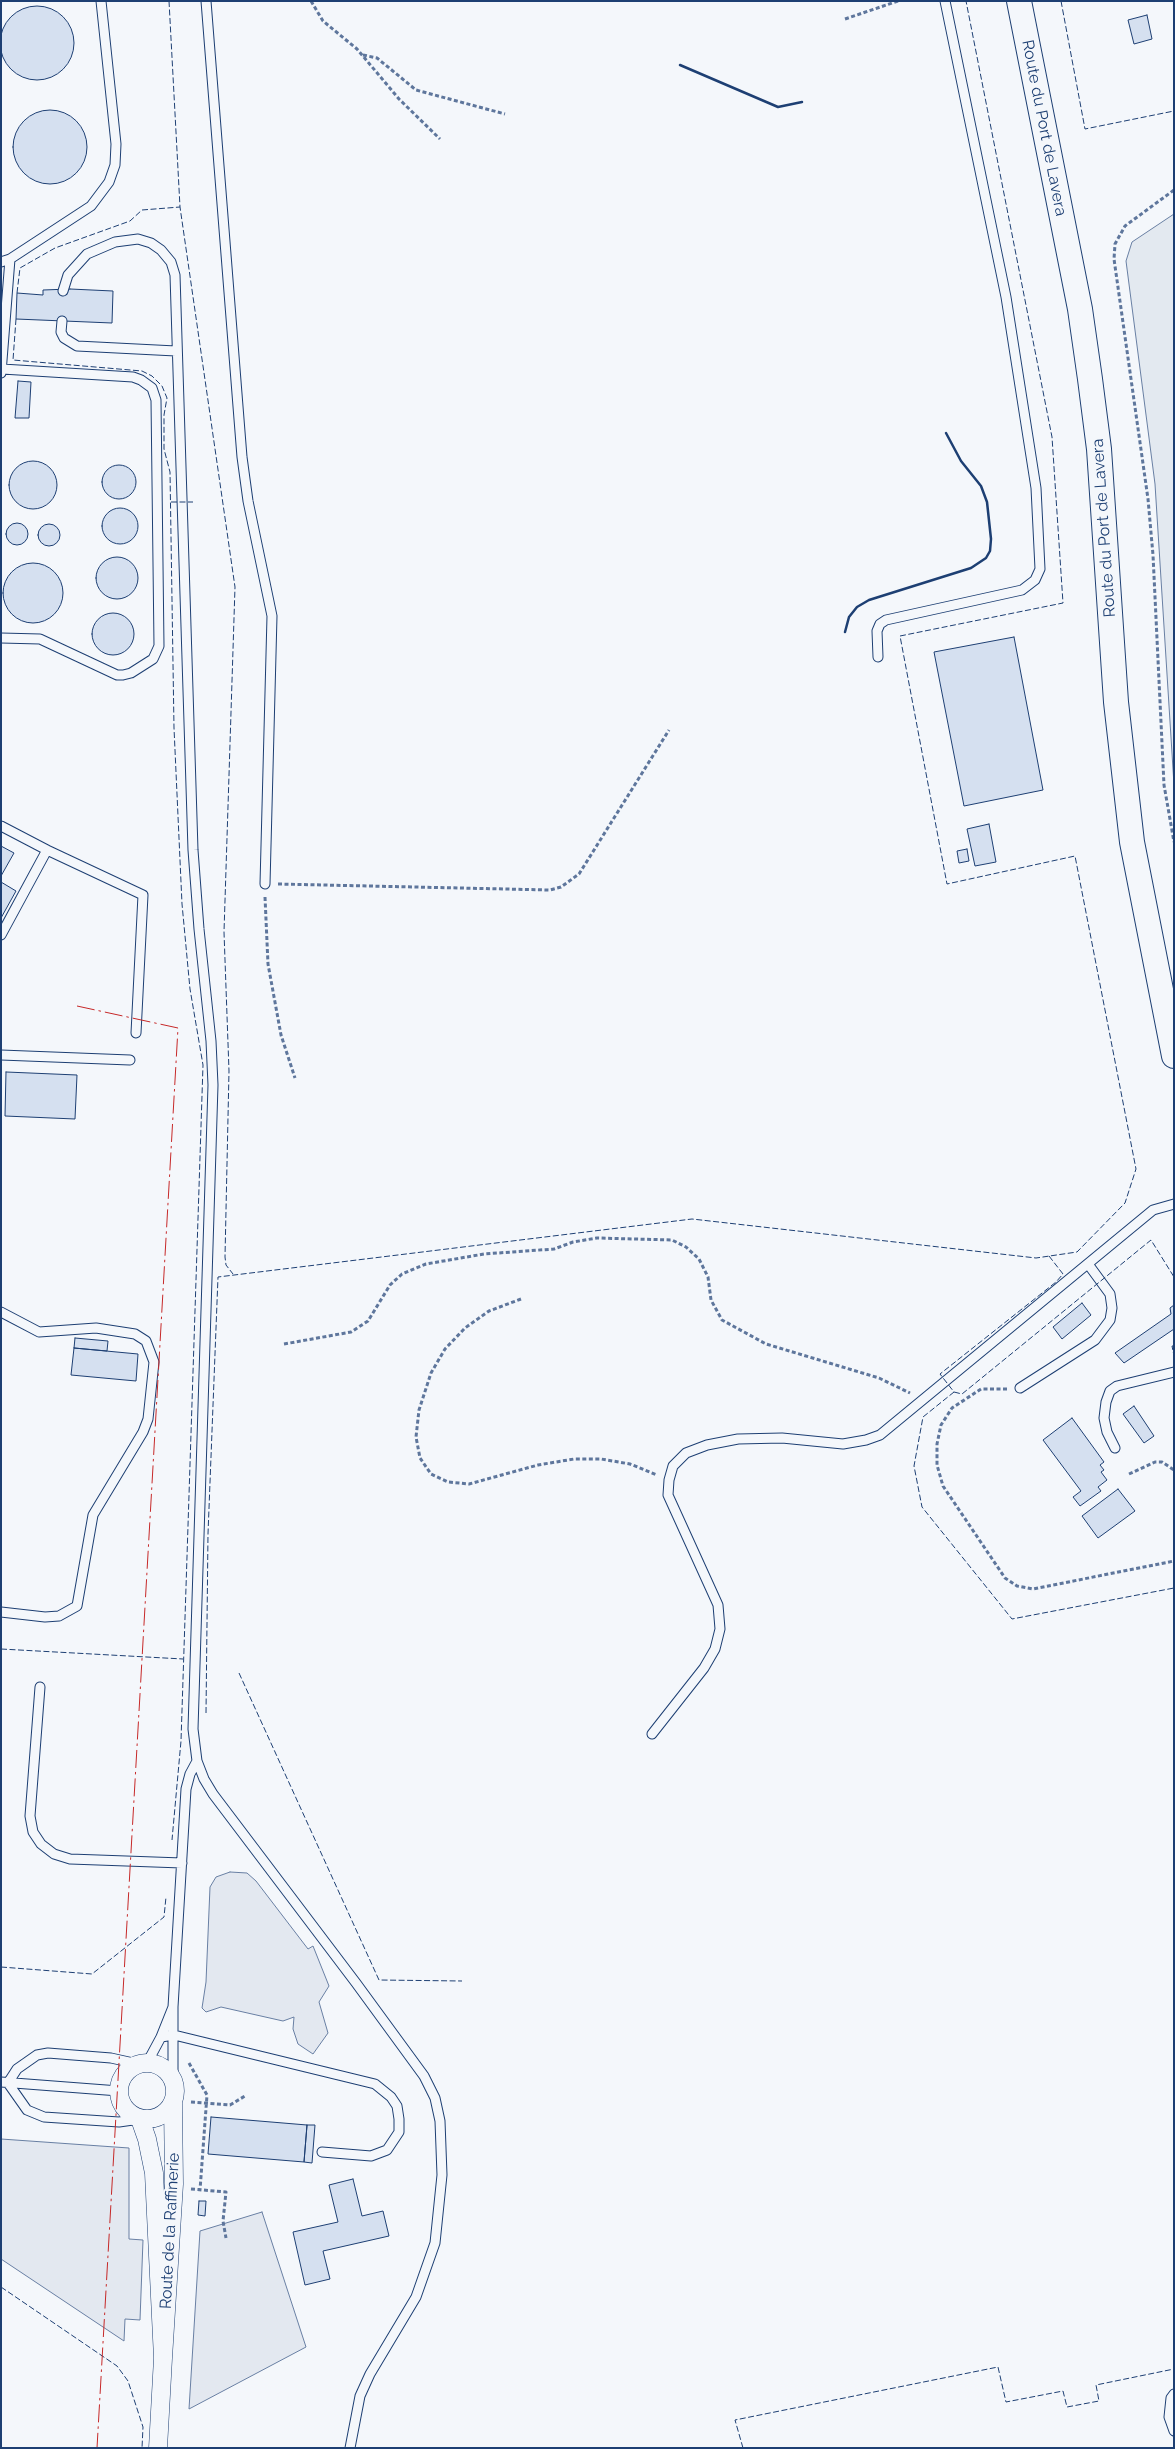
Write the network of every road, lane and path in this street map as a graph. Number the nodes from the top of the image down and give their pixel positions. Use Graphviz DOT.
graph roads {
  1 [pos="101,1"];
  2 [pos="206,1"];
  3 [pos="310,1"];
  4 [pos="898,1"];
  5 [pos="945,1"];
  6 [pos="1019,1"];
  7 [pos="845,20"];
  8 [pos="362,55"];
  9 [pos="505,114"];
  10 [pos="440,139"];
  11 [pos="1174,190"];
  12 [pos="5,260"];
  13 [pos="63,291"];
  14 [pos="62,321"];
  15 [pos="176,351"];
  16 [pos="2,369"];
  17 [pos="1,373"];
  18 [pos="1,638"];
  19 [pos="878,656"];
  20 [pos="669,730"];
  21 [pos="1,826"];
  22 [pos="1174,842"];
  23 [pos="47,850"];
  24 [pos="265,884"];
  25 [pos="1,935"];
  26 [pos="136,1033"];
  27 [pos="1,1055"];
  28 [pos="1174,1056"];
  29 [pos="130,1060"];
  30 [pos="295,1078"];
  31 [pos="1174,1204"];
  32 [pos="1088,1264"];
  33 [pos="521,1300"];
  34 [pos="1,1312"];
  35 [pos="284,1344"];
  36 [pos="1174,1372"];
  37 [pos="1020,1388"];
  38 [pos="924,1400"];
  39 [pos="1115,1448"];
  40 [pos="1174,1470"];
  41 [pos="1129,1474"];
  42 [pos="669,1480"];
  43 [pos="1174,1561"];
  44 [pos="1,1612"];
  45 [pos="40,1687"];
  46 [pos="652,1734"];
  47 [pos="197,1762"];
  48 [pos="182,1863"];
  49 [pos="173,2007"];
  50 [pos="174,2035"];
  51 [pos="161,2037"];
  52 [pos="189,2063"];
  53 [pos="143,2064"];
  54 [pos="173,2080"];
  55 [pos="4,2082"];
  56 [pos="119,2091"];
  57 [pos="245,2096"];
  58 [pos="179,2103"];
  59 [pos="207,2104"];
  60 [pos="140,2119"];
  61 [pos="322,2152"];
  62 [pos="183,2189"];
  63 [pos="200,2190"];
  64 [pos="226,2238"];
  65 [pos="163,2358"];
  66 [pos="1174,2394"];
  67 [pos="1174,2431"];
  68 [pos="158,2448"];
  69 [pos="350,2448"];
  1 -- 12 [label="lane"];
  2 -- 24 [label="lane"];
  3 -- 8 [label="path"];
  4 -- 7 [label="path"];
  5 -- 19 [label="lane"];
  6 -- 28 [label="street, Route du Port de Lavera"];
  8 -- 9 [label="path"];
  8 -- 10 [label="path"];
  11 -- 22 [label="path"];
  12 -- 16 [label="lane"];
  13 -- 15 [label="lane"];
  14 -- 15 [label="lane"];
  15 -- 47 [label="lane"];
  16 -- 17 [label="lane"];
  16 -- 18 [label="lane"];
  20 -- 24 [label="path"];
  21 -- 23 [label="lane"];
  23 -- 25 [label="lane"];
  23 -- 26 [label="lane"];
  24 -- 30 [label="path"];
  27 -- 29 [label="lane"];
  31 -- 32 [label="lane"];
  32 -- 37 [label="lane"];
  32 -- 38 [label="lane"];
  33 -- 42 [label="path"];
  34 -- 44 [label="lane"];
  35 -- 38 [label="path"];
  36 -- 39 [label="lane"];
  37 -- 43 [label="path"];
  38 -- 42 [label="lane"];
  40 -- 41 [label="path"];
  42 -- 46 [label="lane"];
  45 -- 48 [label="lane"];
  47 -- 48 [label="lane"];
  47 -- 69 [label="lane"];
  48 -- 49 [label="lane"];
  49 -- 50 [label="lane"];
  49 -- 51 [label="lane"];
  50 -- 51 [label="lane"];
  50 -- 54 [label="lane"];
  50 -- 61 [label="lane"];
  51 -- 53 [label="lane"];
  52 -- 59 [label="path"];
  53 -- 54 [label="street"];
  53 -- 55 [label="lane"];
  53 -- 56 [label="street"];
  54 -- 58 [label="street, Route de la Raffinerie"];
  55 -- 56 [label="lane"];
  55 -- 60 [label="lane"];
  56 -- 60 [label="street"];
  57 -- 59 [label="path"];
  58 -- 59 [label="path"];
  58 -- 60 [label="street"];
  58 -- 65 [label="street, Route de la Raffinerie"];
  59 -- 63 [label="path"];
  60 -- 65 [label="street, Route de la Raffinerie"];
  62 -- 63 [label="path"];
  63 -- 64 [label="path"];
  65 -- 68 [label="street, Route de la Raffinerie"];
  66 -- 67 [label="lane"];
}
